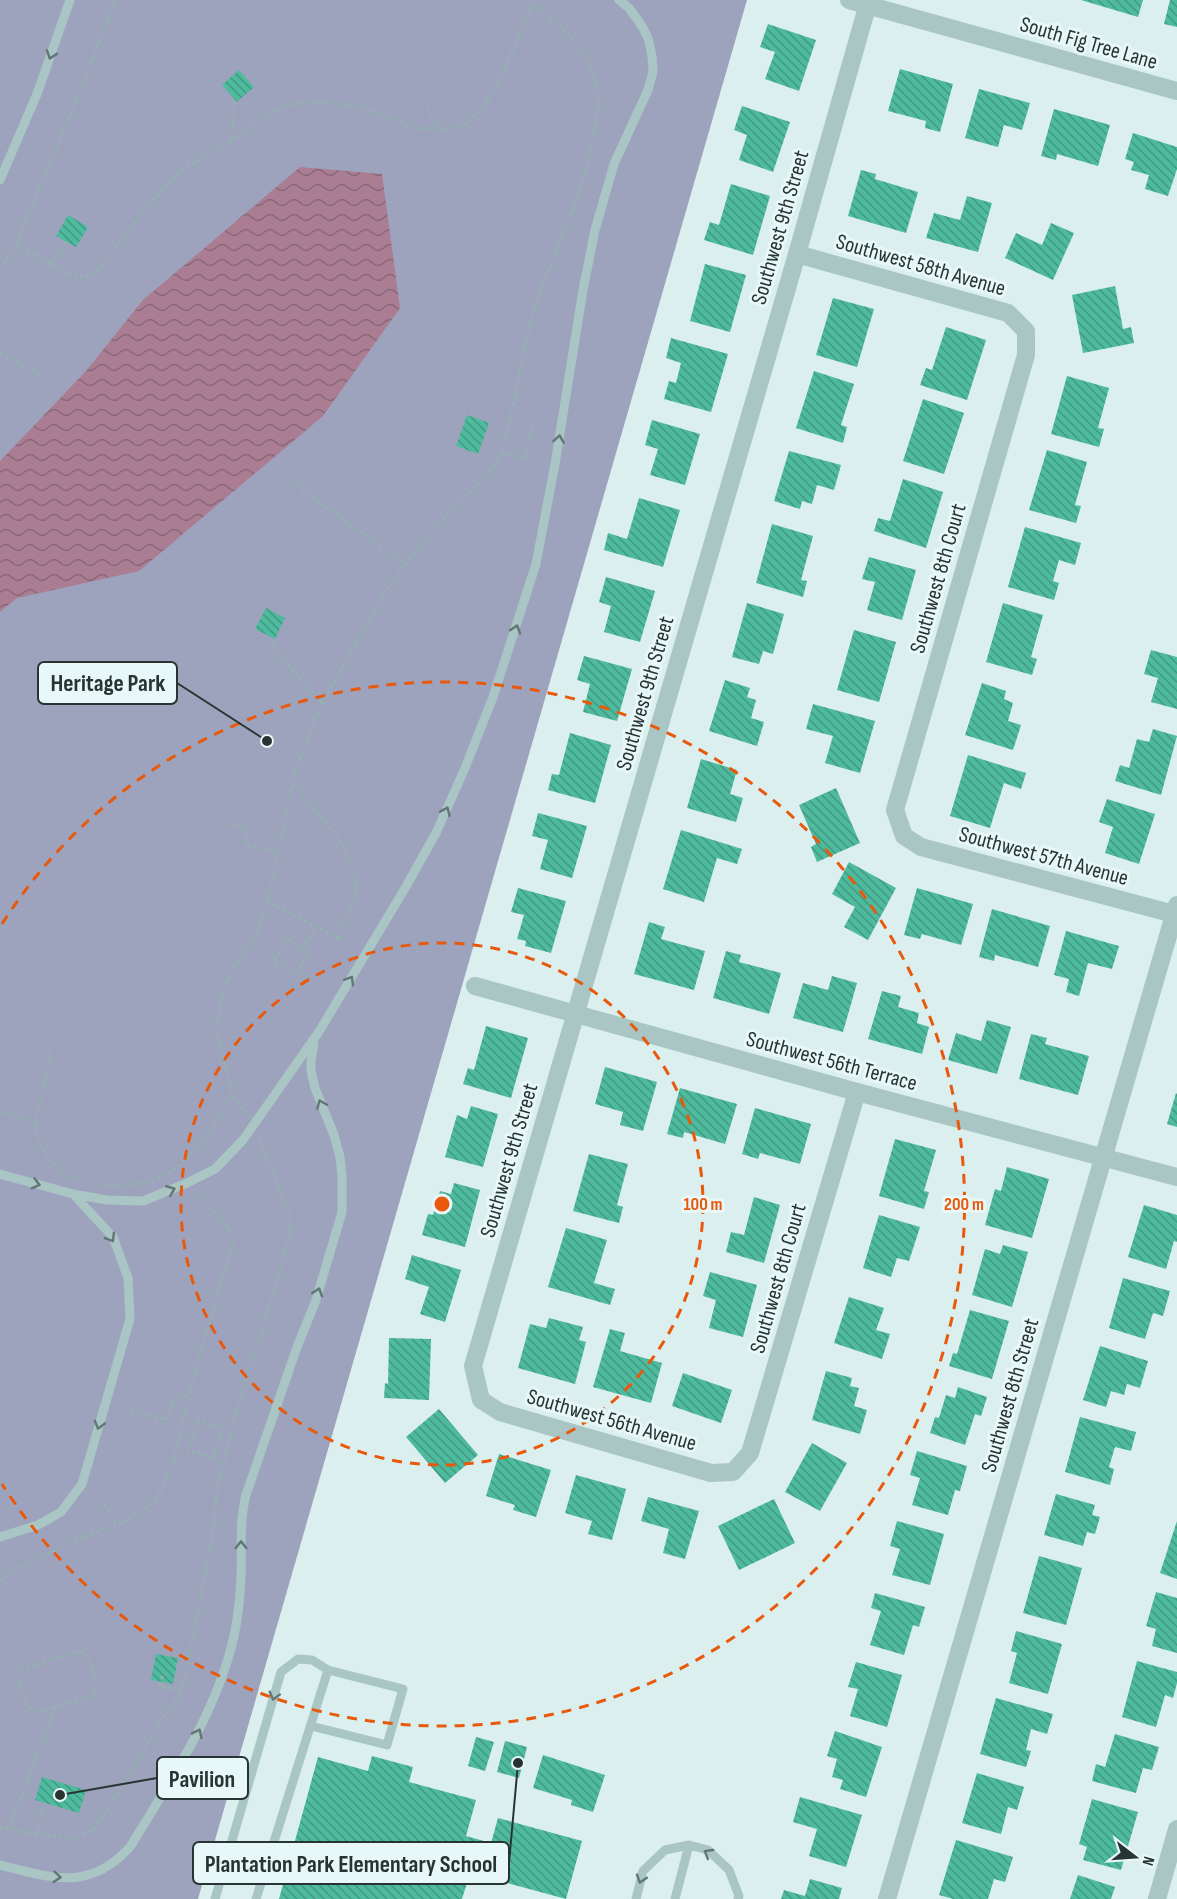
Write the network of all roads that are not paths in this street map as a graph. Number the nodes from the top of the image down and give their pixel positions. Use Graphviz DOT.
graph roads {
  1 [pos="69,0"];
  2 [pos="619,0"];
  3 [pos="849,0"];
  4 [pos="868,2"];
  5 [pos="1177,91"];
  6 [pos="0,180"];
  7 [pos="797,254"];
  8 [pos="1026,331"];
  9 [pos="904,836"];
  10 [pos="1176,910"];
  11 [pos="475,986"];
  12 [pos="576,1015"];
  13 [pos="320,1030"];
  14 [pos="857,1092"];
  15 [pos="1104,1157"];
  16 [pos="0,1174"];
  17 [pos="1177,1177"];
  18 [pos="73,1194"];
  19 [pos="481,1400"];
  20 [pos="733,1472"];
  21 [pos="0,1537"];
  22 [pos="328,1670"];
  23 [pos="311,1726"];
  24 [pos="1177,1829"];
  25 [pos="689,1845"];
  26 [pos="0,1865"];
  27 [pos="215,1899"];
  28 [pos="256,1899"];
  29 [pos="636,1899"];
  30 [pos="675,1899"];
  31 [pos="738,1899"];
  32 [pos="887,1899"];
  33 [pos="1156,1899"];
  1 -- 6 [label="lane, one-way"];
  13 -- 2 [label="lane, one-way"];
  3 -- 4 [label="street, South Fig Tree Lane"];
  4 -- 5 [label="street, South Fig Tree Lane"];
  4 -- 7 [label="street, Southwest 9th Street"];
  7 -- 8 [label="street, Southwest 58th Avenue"];
  7 -- 12 [label="street, Southwest 9th Street"];
  8 -- 9 [label="street, Southwest 8th Court"];
  9 -- 10 [label="street, Southwest 57th Avenue"];
  10 -- 15 [label="street, Southwest 8th Street"];
  11 -- 12 [label="street, Southwest 56th Terrace"];
  12 -- 14 [label="street, Southwest 56th Terrace"];
  12 -- 19 [label="street, Southwest 9th Street"];
  18 -- 13 [label="lane, one-way"];
  26 -- 13 [label="lane, one-way"];
  14 -- 15 [label="street, Southwest 56th Terrace"];
  14 -- 20 [label="street, Southwest 8th Court"];
  15 -- 17 [label="street, Southwest 56th Terrace"];
  15 -- 32 [label="street, Southwest 8th Street"];
  16 -- 18 [label="lane, one-way"];
  18 -- 21 [label="lane, one-way"];
  19 -- 20 [label="street, Southwest 56th Avenue"];
  22 -- 23 [label="lane"];
  22 -- 23 [label="lane"];
  22 -- 27 [label="lane, one-way"];
  23 -- 28 [label="lane"];
  24 -- 33 [label="street"];
  25 -- 29 [label="lane, one-way"];
  25 -- 30 [label="lane"];
  31 -- 25 [label="lane, one-way"];
}
